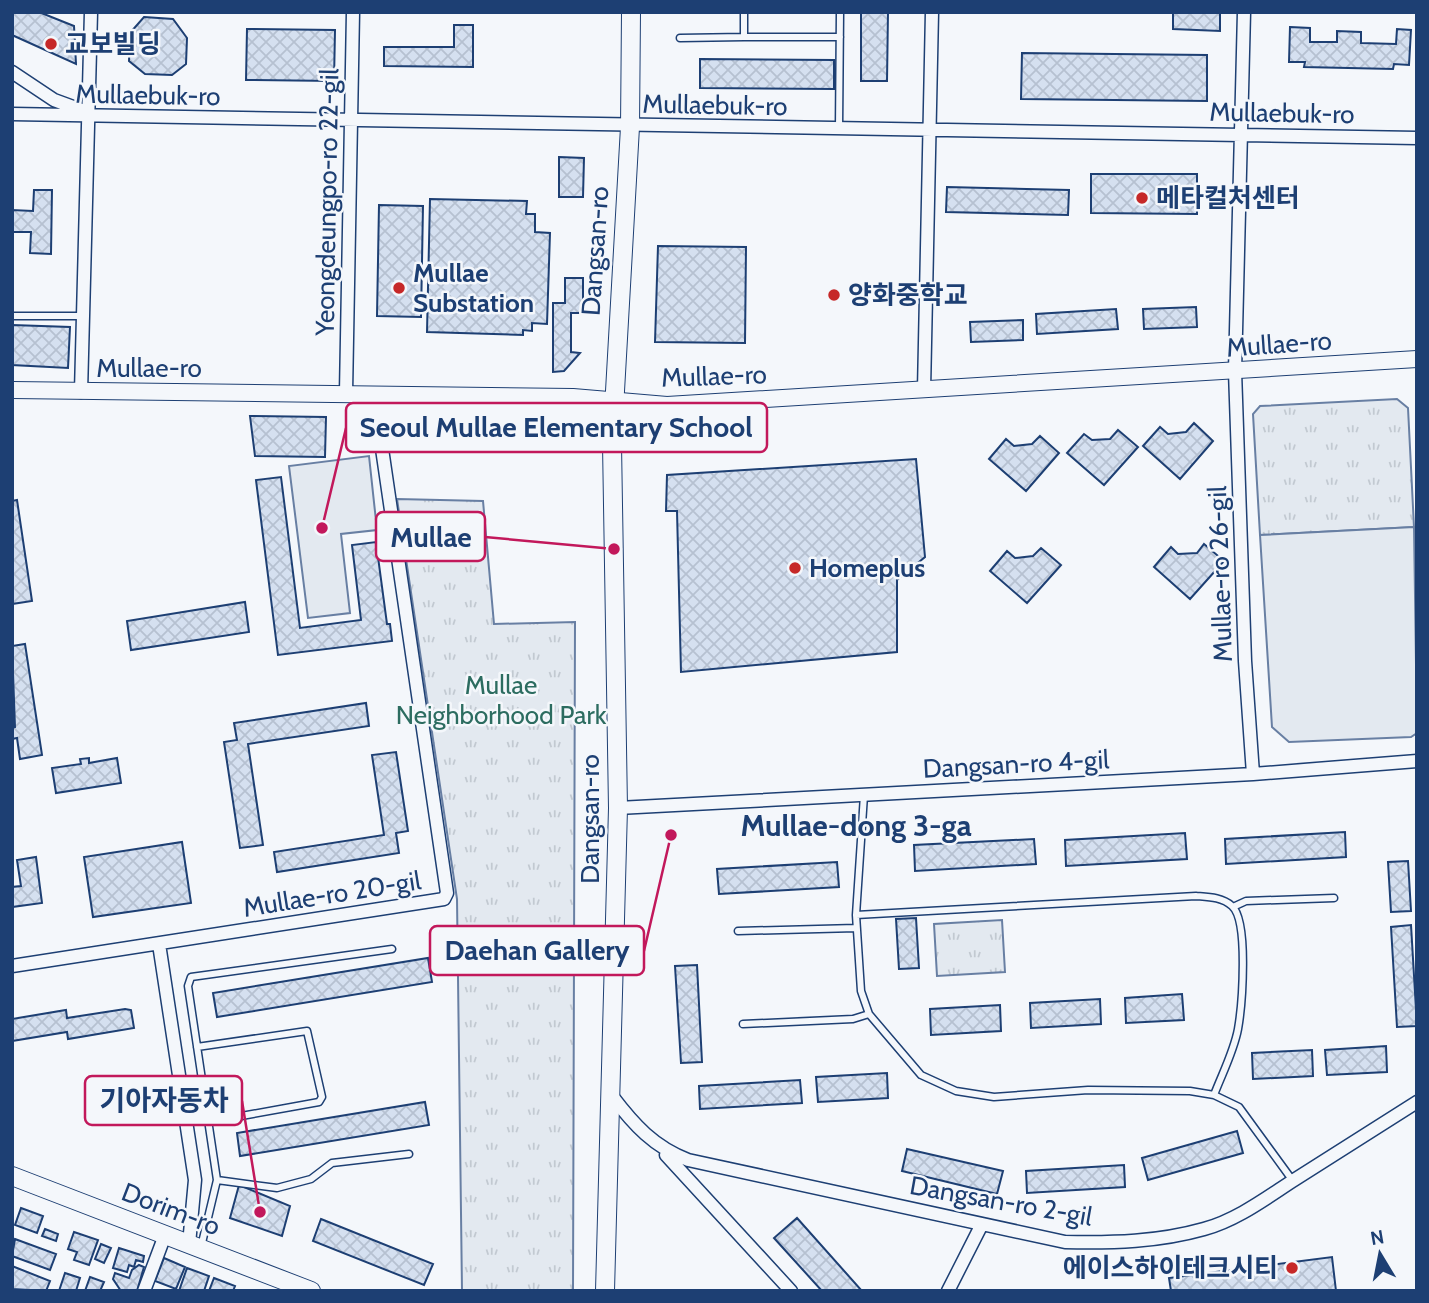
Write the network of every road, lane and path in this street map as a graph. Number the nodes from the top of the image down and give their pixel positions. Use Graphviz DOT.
graph roads {
  1 [pos="90,12"];
  2 [pos="353,12"];
  3 [pos="631,12"];
  4 [pos="744,12"];
  5 [pos="840,12"];
  6 [pos="932,12"];
  7 [pos="1244,12"];
  8 [pos="744,37"];
  9 [pos="839,37"];
  10 [pos="680,38"];
  11 [pos="12,72"];
  12 [pos="12,114"];
  13 [pos="88,116"];
  14 [pos="351,121"];
  15 [pos="630,127"];
  16 [pos="839,130"];
  17 [pos="930,131"];
  18 [pos="1239,135"];
  19 [pos="1417,138"];
  20 [pos="12,316"];
  21 [pos="83,316"];
  22 [pos="1417,359"];
  23 [pos="1236,371"];
  24 [pos="12,390"];
  25 [pos="924,390"];
  26 [pos="81,392"];
  27 [pos="346,393"];
  28 [pos="373,394"];
  29 [pos="613,400"];
  30 [pos="1417,761"];
  31 [pos="1253,774"];
  32 [pos="864,795"];
  33 [pos="618,807"];
  34 [pos="1334,898"];
  35 [pos="1233,907"];
  36 [pos="856,915"];
  37 [pos="856,928"];
  38 [pos="738,932"];
  39 [pos="159,944"];
  40 [pos="391,949"];
  41 [pos="12,966"];
  42 [pos="869,1014"];
  43 [pos="743,1024"];
  44 [pos="197,1047"];
  45 [pos="612,1096"];
  46 [pos="1214,1096"];
  47 [pos="1417,1102"];
  48 [pos="208,1122"];
  49 [pos="658,1147"];
  50 [pos="409,1154"];
  51 [pos="12,1176"];
  52 [pos="217,1180"];
  53 [pos="1293,1181"];
  54 [pos="982,1224"];
  55 [pos="165,1235"];
  56 [pos="195,1246"];
  57 [pos="144,1291"];
  58 [pos="311,1291"];
  59 [pos="605,1291"];
  60 [pos="791,1291"];
  61 [pos="948,1291"];
  1 -- 13 [label="street"];
  2 -- 14 [label="street, Yeongdeungpo-ro 22-gil"];
  3 -- 15 [label="main road, Dangsan-ro"];
  4 -- 8 [label="lane"];
  5 -- 9 [label="lane"];
  6 -- 17 [label="street"];
  7 -- 18 [label="street, Mullae-ro 26-gil"];
  8 -- 9 [label="lane"];
  8 -- 10 [label="lane"];
  9 -- 16 [label="lane"];
  11 -- 13 [label="street"];
  12 -- 13 [label="street, Mullaebuk-ro"];
  13 -- 14 [label="street, Mullaebuk-ro"];
  13 -- 21 [label="street"];
  14 -- 15 [label="street, Mullaebuk-ro"];
  14 -- 27 [label="street, Yeongdeungpo-ro 22-gil"];
  15 -- 16 [label="street, Mullaebuk-ro"];
  15 -- 29 [label="main road, Dangsan-ro"];
  16 -- 17 [label="street, Mullaebuk-ro"];
  17 -- 18 [label="street, Mullaebuk-ro"];
  17 -- 25 [label="street"];
  18 -- 19 [label="street, Mullaebuk-ro"];
  18 -- 23 [label="street, Mullae-ro 26-gil"];
  20 -- 21 [label="lane"];
  21 -- 26 [label="street"];
  22 -- 23 [label="street, Mullae-ro"];
  23 -- 25 [label="street, Mullae-ro"];
  23 -- 31 [label="street, Mullae-ro 26-gil"];
  24 -- 26 [label="street, Mullae-ro"];
  25 -- 29 [label="street, Mullae-ro"];
  26 -- 27 [label="street, Mullae-ro"];
  27 -- 28 [label="street, Mullae-ro"];
  28 -- 29 [label="street, Mullae-ro"];
  28 -- 39 [label="street, Mullae-ro 20-gil"];
  29 -- 33 [label="main road, Dangsan-ro"];
  30 -- 31 [label="street, Dangsan-ro 4-gil"];
  31 -- 32 [label="street, Dangsan-ro 4-gil"];
  32 -- 33 [label="street, Dangsan-ro 4-gil"];
  32 -- 36 [label="lane"];
  33 -- 45 [label="main road, Dangsan-ro"];
  34 -- 35 [label="lane"];
  35 -- 36 [label="lane"];
  35 -- 46 [label="lane"];
  36 -- 37 [label="lane"];
  37 -- 38 [label="lane"];
  37 -- 42 [label="lane"];
  39 -- 41 [label="street, Mullae-ro 20-gil"];
  39 -- 56 [label="street"];
  40 -- 44 [label="lane"];
  42 -- 43 [label="lane"];
  42 -- 46 [label="lane"];
  44 -- 48 [label="lane"];
  44 -- 48 [label="lane"];
  45 -- 49 [label="street, Dangsan-ro 2-gil"];
  45 -- 59 [label="main road, Dangsan-ro"];
  46 -- 53 [label="lane"];
  47 -- 53 [label="street, Dangsan-ro 2-gil"];
  48 -- 52 [label="lane"];
  49 -- 54 [label="street, Dangsan-ro 2-gil"];
  49 -- 60 [label="street"];
  50 -- 52 [label="lane"];
  51 -- 55 [label="main road, Dorim-ro"];
  52 -- 56 [label="lane"];
  53 -- 54 [label="street, Dangsan-ro 2-gil"];
  54 -- 61 [label="street"];
  55 -- 56 [label="main road, Dorim-ro"];
  55 -- 57 [label="street"];
  56 -- 58 [label="main road, Dorim-ro"];
}
